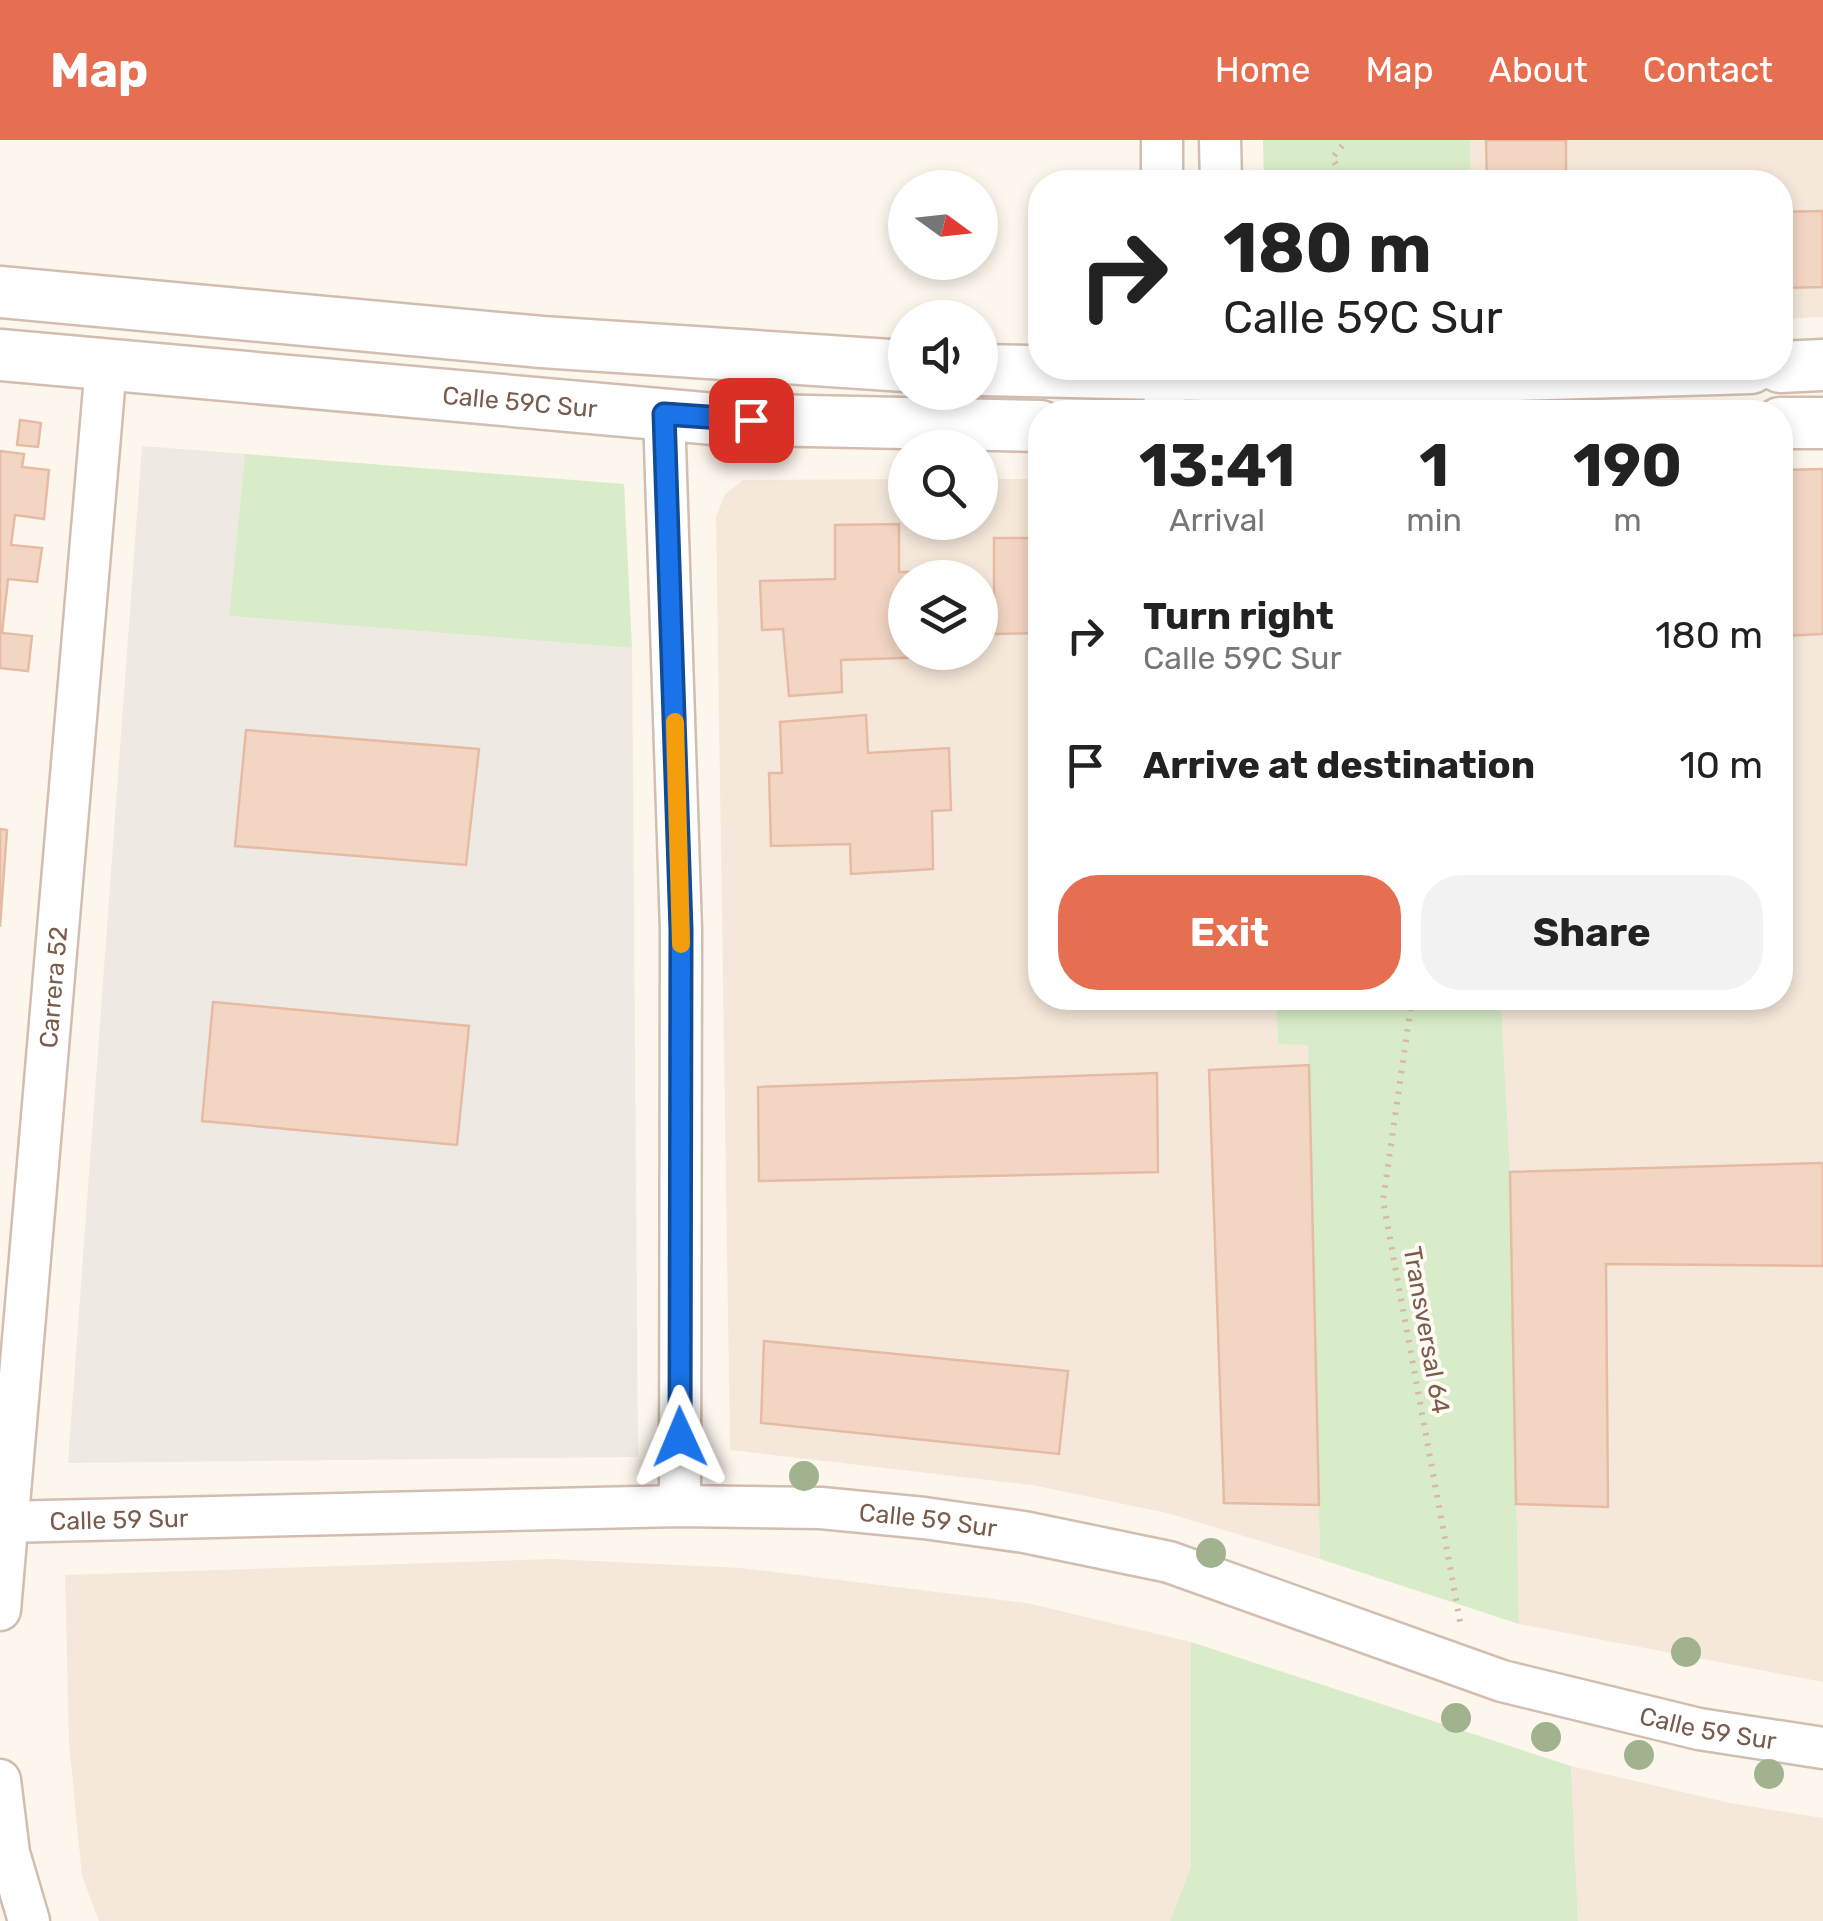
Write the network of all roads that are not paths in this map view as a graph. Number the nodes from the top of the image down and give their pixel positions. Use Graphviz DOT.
graph roads {
  1 [pos="1162,140"];
  2 [pos="1220,140"];
  3 [pos="1162,170"];
  4 [pos="1221,170"];
  5 [pos="0,292"];
  6 [pos="1028,345"];
  7 [pos="0,355"];
  8 [pos="998,358"];
  9 [pos="106,365"];
  10 [pos="888,365"];
  11 [pos="1823,365"];
  12 [pos="1793,366"];
  13 [pos="998,368"];
  14 [pos="1028,371"];
  15 [pos="1116,380"];
  16 [pos="1286,380"];
  17 [pos="1164,385"];
  18 [pos="1224,385"];
  19 [pos="664,414"];
  20 [pos="1823,422"];
  21 [pos="1793,423"];
  22 [pos="1028,426"];
  23 [pos="680,1506"];
  24 [pos="4,1522"];
  25 [pos="0,1610"];
  26 [pos="1823,1748"];
  27 [pos="0,1780"];
  28 [pos="4,1852"];
  29 [pos="29,1921"];
  1 -- 3 [label="street"];
  2 -- 4 [label="street"];
  5 -- 10 [label="street"];
  6 -- 8 [label="street"];
  7 -- 9 [label="street, Calle 59C Sur"];
  9 -- 19 [label="street, Calle 59C Sur"];
  9 -- 24 [label="street, Carrera 52"];
  11 -- 12 [label="street"];
  13 -- 14 [label="street"];
  15 -- 17 [label="street"];
  16 -- 18 [label="street"];
  17 -- 18 [label="street"];
  19 -- 22 [label="street, Calle 59C Sur"];
  19 -- 23 [label="street"];
  20 -- 21 [label="street"];
  23 -- 24 [label="street, Calle 59 Sur"];
  23 -- 26 [label="street, Calle 59 Sur"];
  24 -- 25 [label="street, Carrera 52"];
  27 -- 28 [label="street"];
  28 -- 29 [label="street"];
}
